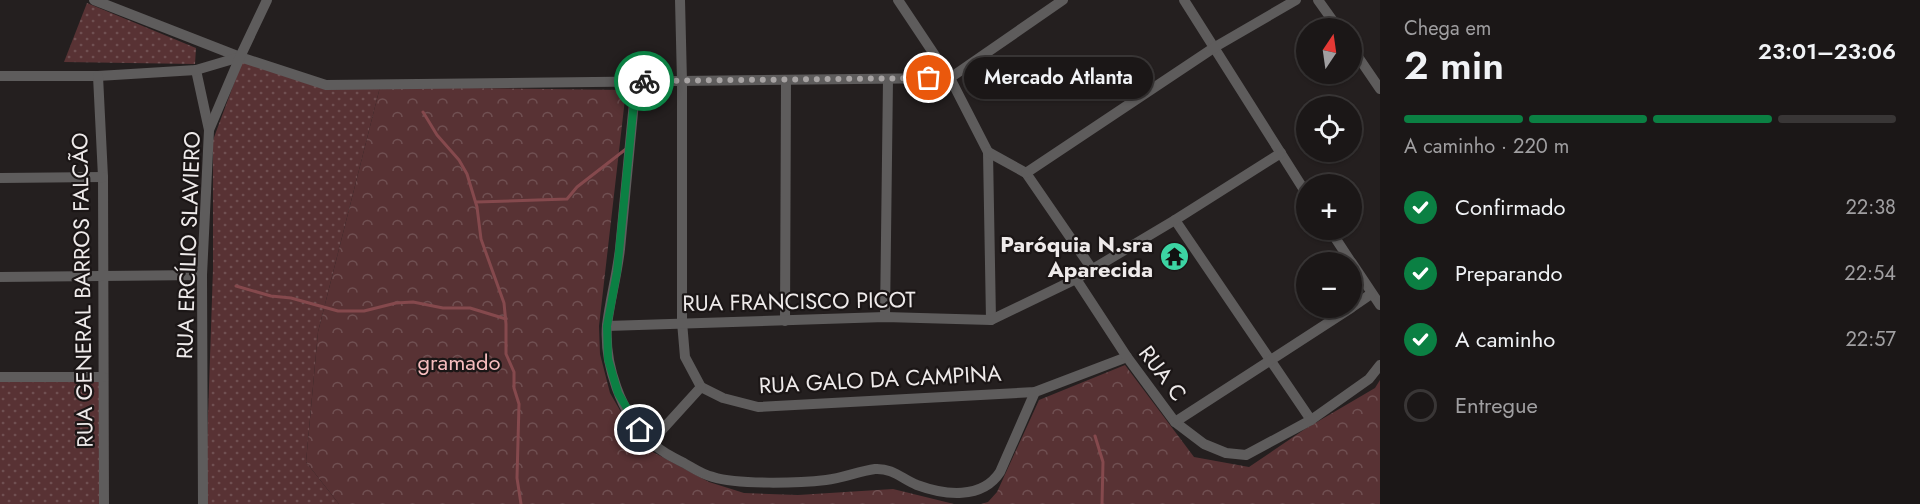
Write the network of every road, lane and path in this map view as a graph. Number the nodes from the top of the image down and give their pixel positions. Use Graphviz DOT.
graph roads {
  1 [pos="94,0"];
  2 [pos="267,0"];
  3 [pos="680,0"];
  4 [pos="898,0"];
  5 [pos="1041,0"];
  6 [pos="1063,0"];
  7 [pos="1184,0"];
  8 [pos="1296,0"];
  9 [pos="1318,0"];
  10 [pos="1047,10"];
  11 [pos="1331,18"];
  12 [pos="1215,47"];
  13 [pos="240,57"];
  14 [pos="1362,63"];
  15 [pos="196,70"];
  16 [pos="0,76"];
  17 [pos="98,76"];
  18 [pos="950,78"];
  19 [pos="888,79"];
  20 [pos="786,80"];
  21 [pos="636,81"];
  22 [pos="682,81"];
  23 [pos="1380,90"];
  24 [pos="209,130"];
  25 [pos="988,152"];
  26 [pos="1281,153"];
  27 [pos="1026,173"];
  28 [pos="103,177"];
  29 [pos="1296,177"];
  30 [pos="0,178"];
  31 [pos="1175,220"];
  32 [pos="1092,269"];
  33 [pos="202,275"];
  34 [pos="102,277"];
  35 [pos="0,278"];
  36 [pos="1076,279"];
  37 [pos="1362,280"];
  38 [pos="1371,294"];
  39 [pos="1362,300"];
  40 [pos="1380,305"];
  41 [pos="885,317"];
  42 [pos="1334,318"];
  43 [pos="991,320"];
  44 [pos="785,321"];
  45 [pos="682,322"];
  46 [pos="607,326"];
  47 [pos="1127,357"];
  48 [pos="1270,359"];
  49 [pos="1380,365"];
  50 [pos="0,377"];
  51 [pos="103,377"];
  52 [pos="701,387"];
  53 [pos="1035,392"];
  54 [pos="1311,420"];
  55 [pos="1175,422"];
  56 [pos="651,442"];
  57 [pos="104,504"];
  58 [pos="203,504"];
  1 -- 13 [label="street"];
  2 -- 13 [label="street, RUA ERCÍLIO SLAVIERO"];
  3 -- 22 [label="street"];
  4 -- 18 [label="street"];
  5 -- 10 [label="street"];
  6 -- 10 [label="street"];
  7 -- 12 [label="street"];
  8 -- 12 [label="street"];
  9 -- 11 [label="street"];
  10 -- 18 [label="street"];
  12 -- 26 [label="street"];
  12 -- 27 [label="street"];
  13 -- 15 [label="street"];
  13 -- 21 [label="street"];
  13 -- 24 [label="street, RUA ERCÍLIO SLAVIERO"];
  14 -- 23 [label="street"];
  15 -- 17 [label="street"];
  15 -- 24 [label="street"];
  16 -- 17 [label="street"];
  17 -- 28 [label="street, RUA GENERAL BARROS FALCÃO"];
  18 -- 19 [label="street"];
  18 -- 25 [label="street"];
  19 -- 20 [label="street"];
  19 -- 41 [label="street"];
  20 -- 22 [label="street"];
  20 -- 44 [label="street"];
  21 -- 22 [label="street"];
  21 -- 46 [label="street"];
  22 -- 45 [label="street"];
  24 -- 33 [label="street, RUA ERCÍLIO SLAVIERO"];
  25 -- 27 [label="street"];
  25 -- 43 [label="street"];
  26 -- 29 [label="street"];
  26 -- 31 [label="street"];
  27 -- 32 [label="street"];
  28 -- 30 [label="street"];
  28 -- 34 [label="street, RUA GENERAL BARROS FALCÃO"];
  31 -- 32 [label="street"];
  31 -- 48 [label="street"];
  32 -- 36 [label="street"];
  33 -- 34 [label="street"];
  33 -- 58 [label="street, RUA ERCÍLIO SLAVIERO"];
  34 -- 35 [label="street"];
  34 -- 51 [label="street, RUA GENERAL BARROS FALCÃO"];
  36 -- 43 [label="street"];
  36 -- 47 [label="street, RUA C"];
  37 -- 38 [label="street"];
  38 -- 39 [label="street"];
  38 -- 40 [label="street"];
  41 -- 43 [label="street, RUA FRANCISCO PICOT"];
  41 -- 44 [label="street, RUA FRANCISCO PICOT"];
  42 -- 48 [label="street"];
  44 -- 45 [label="street, RUA FRANCISCO PICOT"];
  45 -- 46 [label="street, RUA FRANCISCO PICOT"];
  45 -- 52 [label="street"];
  46 -- 56 [label="street"];
  47 -- 53 [label="street, RUA GALO DA CAMPINA"];
  47 -- 55 [label="street, RUA C"];
  48 -- 54 [label="street"];
  48 -- 55 [label="street"];
  49 -- 54 [label="street"];
  50 -- 51 [label="street"];
  51 -- 57 [label="street, RUA GENERAL BARROS FALCÃO"];
  52 -- 53 [label="street, RUA GALO DA CAMPINA"];
  52 -- 56 [label="street"];
  53 -- 56 [label="street"];
  54 -- 55 [label="street, RUA C"];
}
